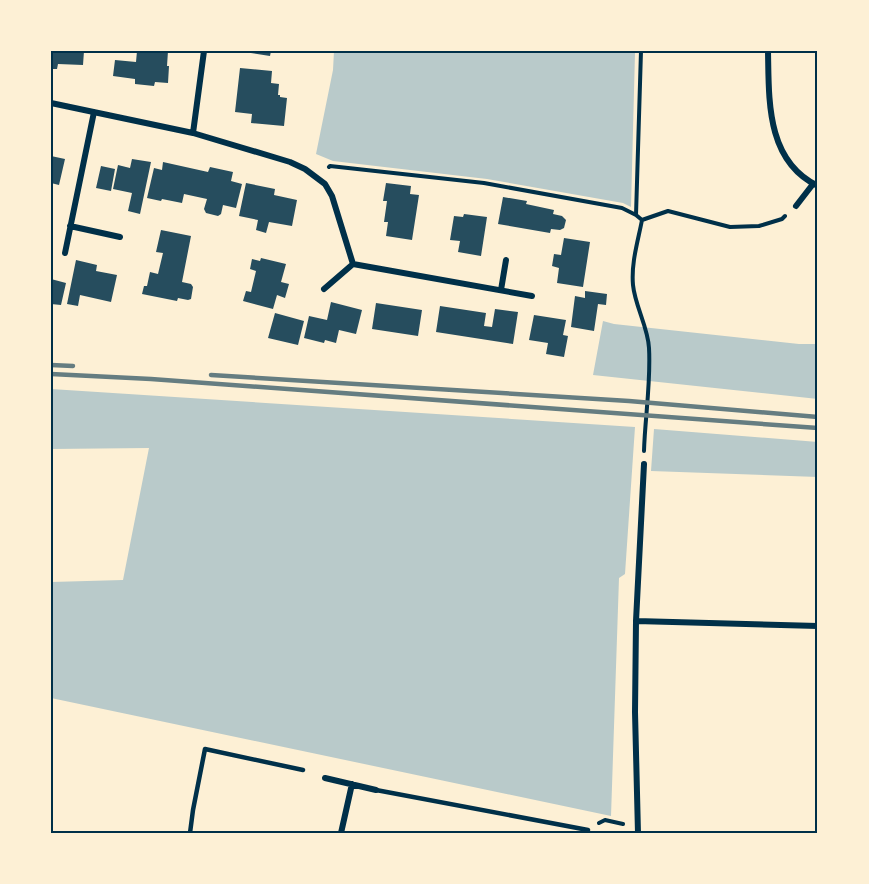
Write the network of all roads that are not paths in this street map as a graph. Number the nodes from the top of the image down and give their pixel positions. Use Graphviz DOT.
graph roads {
  1 [pos="204,51"];
  2 [pos="768,51"];
  3 [pos="51,103"];
  4 [pos="94,112"];
  5 [pos="193,133"];
  6 [pos="815,185"];
  7 [pos="796,206"];
  8 [pos="70,226"];
  9 [pos="120,237"];
  10 [pos="64,253"];
  11 [pos="506,260"];
  12 [pos="353,264"];
  13 [pos="324,289"];
  14 [pos="501,290"];
  15 [pos="532,296"];
  16 [pos="644,464"];
  17 [pos="636,621"];
  18 [pos="818,626"];
  19 [pos="303,770"];
  20 [pos="325,778"];
  21 [pos="352,784"];
  22 [pos="376,790"];
  23 [pos="588,830"];
  24 [pos="638,830"];
  25 [pos="190,833"];
  26 [pos="341,833"];
  1 -- 5 [label="street"];
  2 -- 6 [label="street"];
  3 -- 4 [label="street"];
  4 -- 5 [label="street"];
  4 -- 8 [label="street"];
  5 -- 12 [label="street"];
  6 -- 7 [label="street"];
  8 -- 9 [label="street"];
  8 -- 10 [label="street"];
  11 -- 14 [label="street"];
  12 -- 13 [label="street"];
  12 -- 14 [label="street"];
  14 -- 15 [label="street"];
  16 -- 17 [label="street"];
  17 -- 18 [label="street"];
  17 -- 24 [label="street"];
  19 -- 25 [label="lane"];
  20 -- 21 [label="street"];
  21 -- 22 [label="street"];
  21 -- 26 [label="street"];
  22 -- 23 [label="lane"];
}
